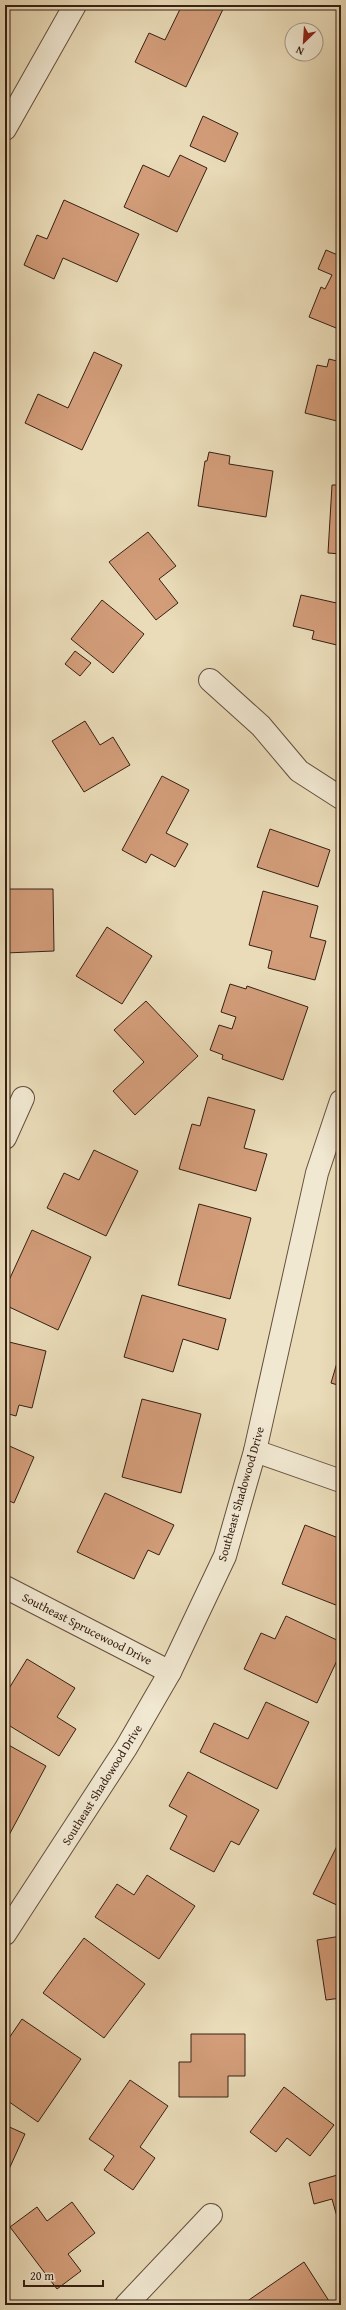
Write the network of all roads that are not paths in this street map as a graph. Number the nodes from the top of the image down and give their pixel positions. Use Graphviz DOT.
graph roads {
  1 [pos="75,5"];
  2 [pos="5,128"];
  3 [pos="210,680"];
  4 [pos="341,798"];
  5 [pos="23,1098"];
  6 [pos="341,1101"];
  7 [pos="5,1138"];
  8 [pos="255,1451"];
  9 [pos="341,1481"];
  10 [pos="5,1587"];
  11 [pos="170,1672"];
  12 [pos="5,1934"];
  13 [pos="210,2215"];
  14 [pos="126,2305"];
  1 -- 2 [label="street"];
  3 -- 4 [label="street"];
  5 -- 7 [label="street"];
  6 -- 8 [label="street, Southeast Shadowood Drive"];
  8 -- 9 [label="street"];
  8 -- 11 [label="street, Southeast Shadowood Drive"];
  10 -- 11 [label="street, Southeast Sprucewood Drive"];
  11 -- 12 [label="street, Southeast Shadowood Drive"];
  13 -- 14 [label="street"];
}
